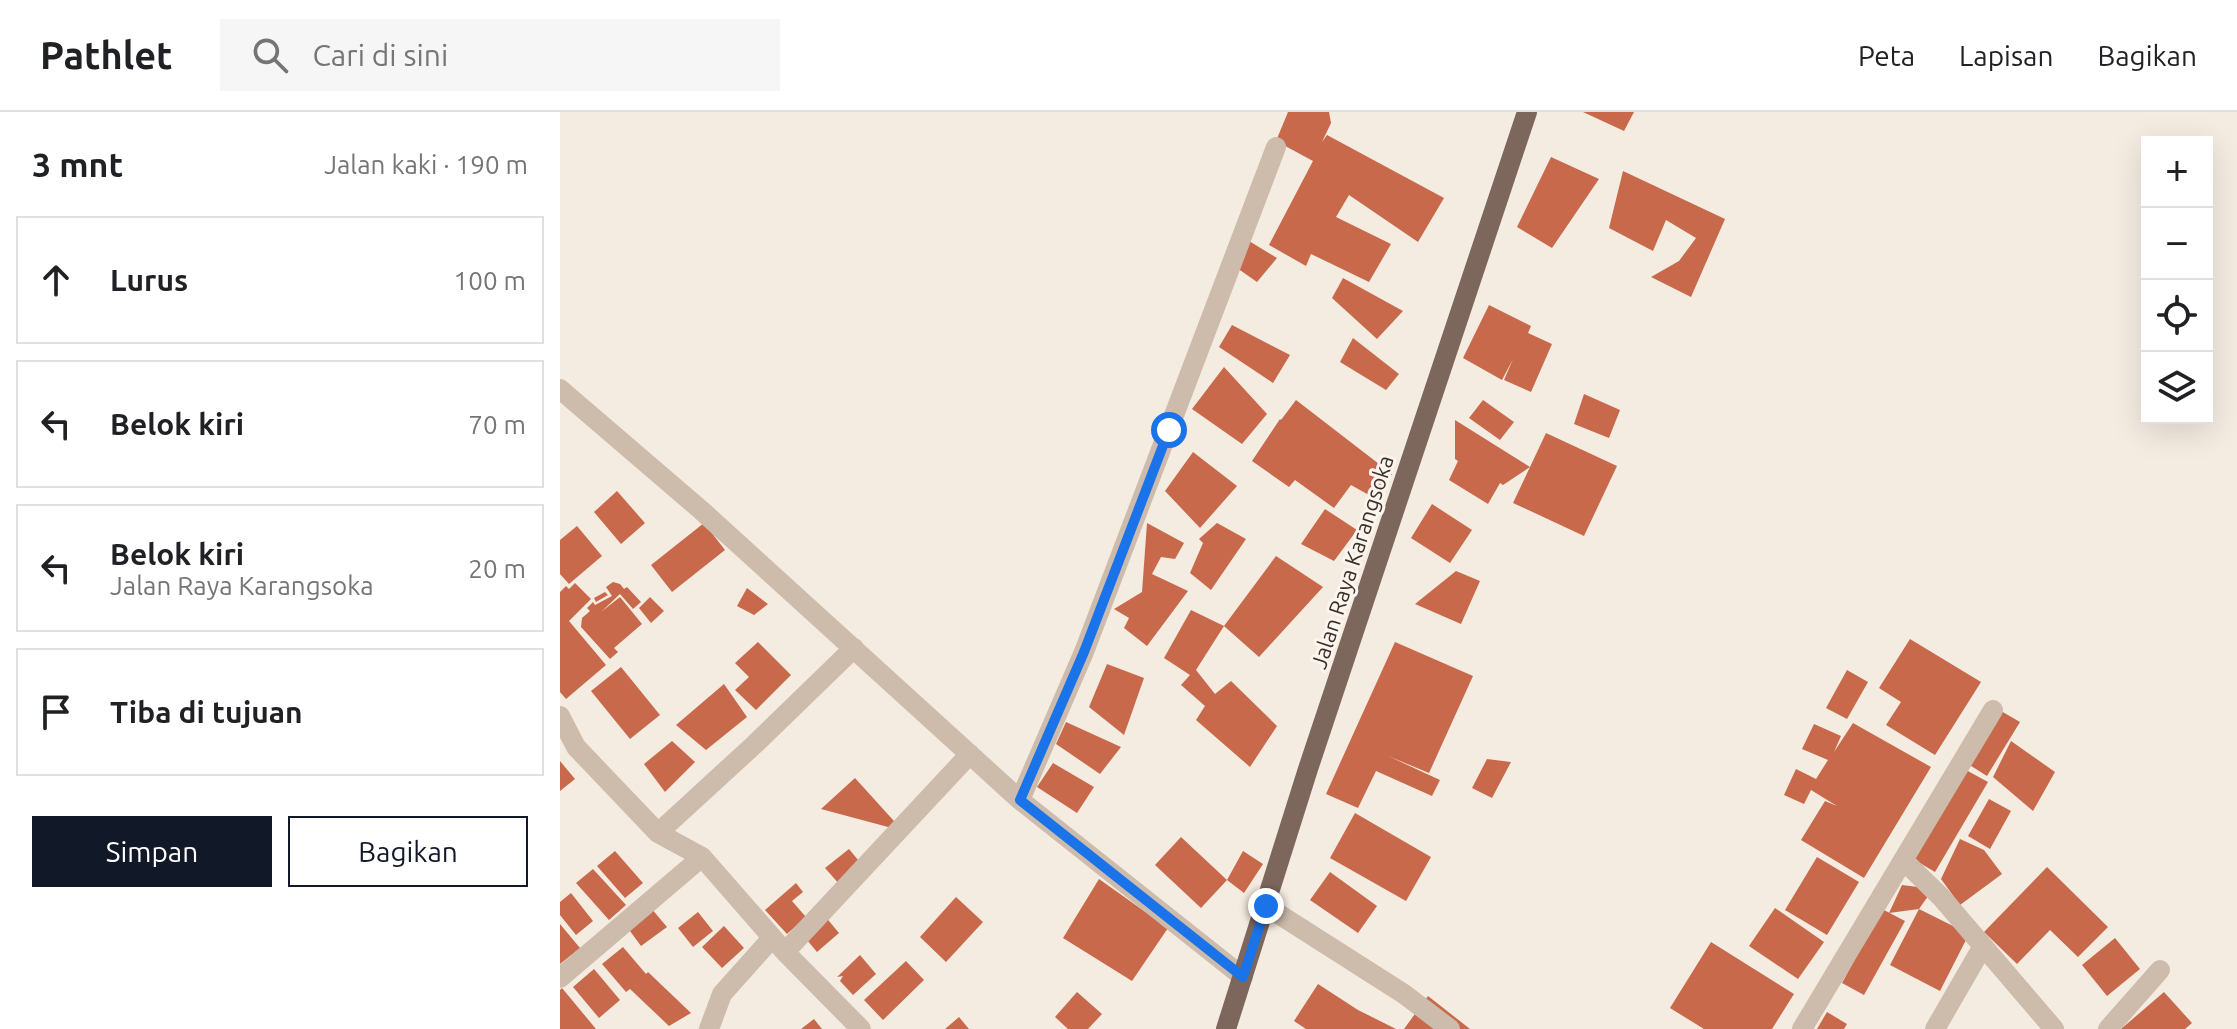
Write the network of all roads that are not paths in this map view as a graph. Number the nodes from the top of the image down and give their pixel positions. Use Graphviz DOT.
graph roads {
  1 [pos="1527,112"];
  2 [pos="1276,147"];
  3 [pos="560,389"];
  4 [pos="854,648"];
  5 [pos="1993,710"];
  6 [pos="560,716"];
  7 [pos="970,754"];
  8 [pos="1020,800"];
  9 [pos="658,833"];
  10 [pos="702,857"];
  11 [pos="1903,860"];
  12 [pos="1266,906"];
  13 [pos="779,945"];
  14 [pos="1983,946"];
  15 [pos="2160,970"];
  16 [pos="1243,977"];
  17 [pos="560,978"];
  18 [pos="709,1029"];
  19 [pos="861,1029"];
  20 [pos="1226,1029"];
  21 [pos="1450,1029"];
  22 [pos="1802,1029"];
  23 [pos="1935,1029"];
  24 [pos="2054,1029"];
  25 [pos="2108,1029"];
  1 -- 12 [label="main road, Jalan Raya Karangsoka"];
  2 -- 8 [label="street"];
  3 -- 4 [label="street"];
  4 -- 7 [label="street"];
  4 -- 9 [label="street"];
  5 -- 11 [label="street"];
  6 -- 9 [label="street"];
  7 -- 8 [label="street"];
  7 -- 13 [label="street"];
  8 -- 16 [label="street"];
  9 -- 10 [label="street"];
  10 -- 13 [label="street"];
  10 -- 17 [label="street"];
  11 -- 14 [label="street"];
  11 -- 22 [label="street"];
  12 -- 16 [label="main road, Jalan Raya Karangsoka"];
  12 -- 21 [label="street"];
  13 -- 18 [label="street"];
  13 -- 19 [label="street"];
  14 -- 23 [label="street"];
  14 -- 24 [label="street"];
  15 -- 25 [label="street"];
  16 -- 20 [label="main road, Jalan Raya Karangsoka"];
}
